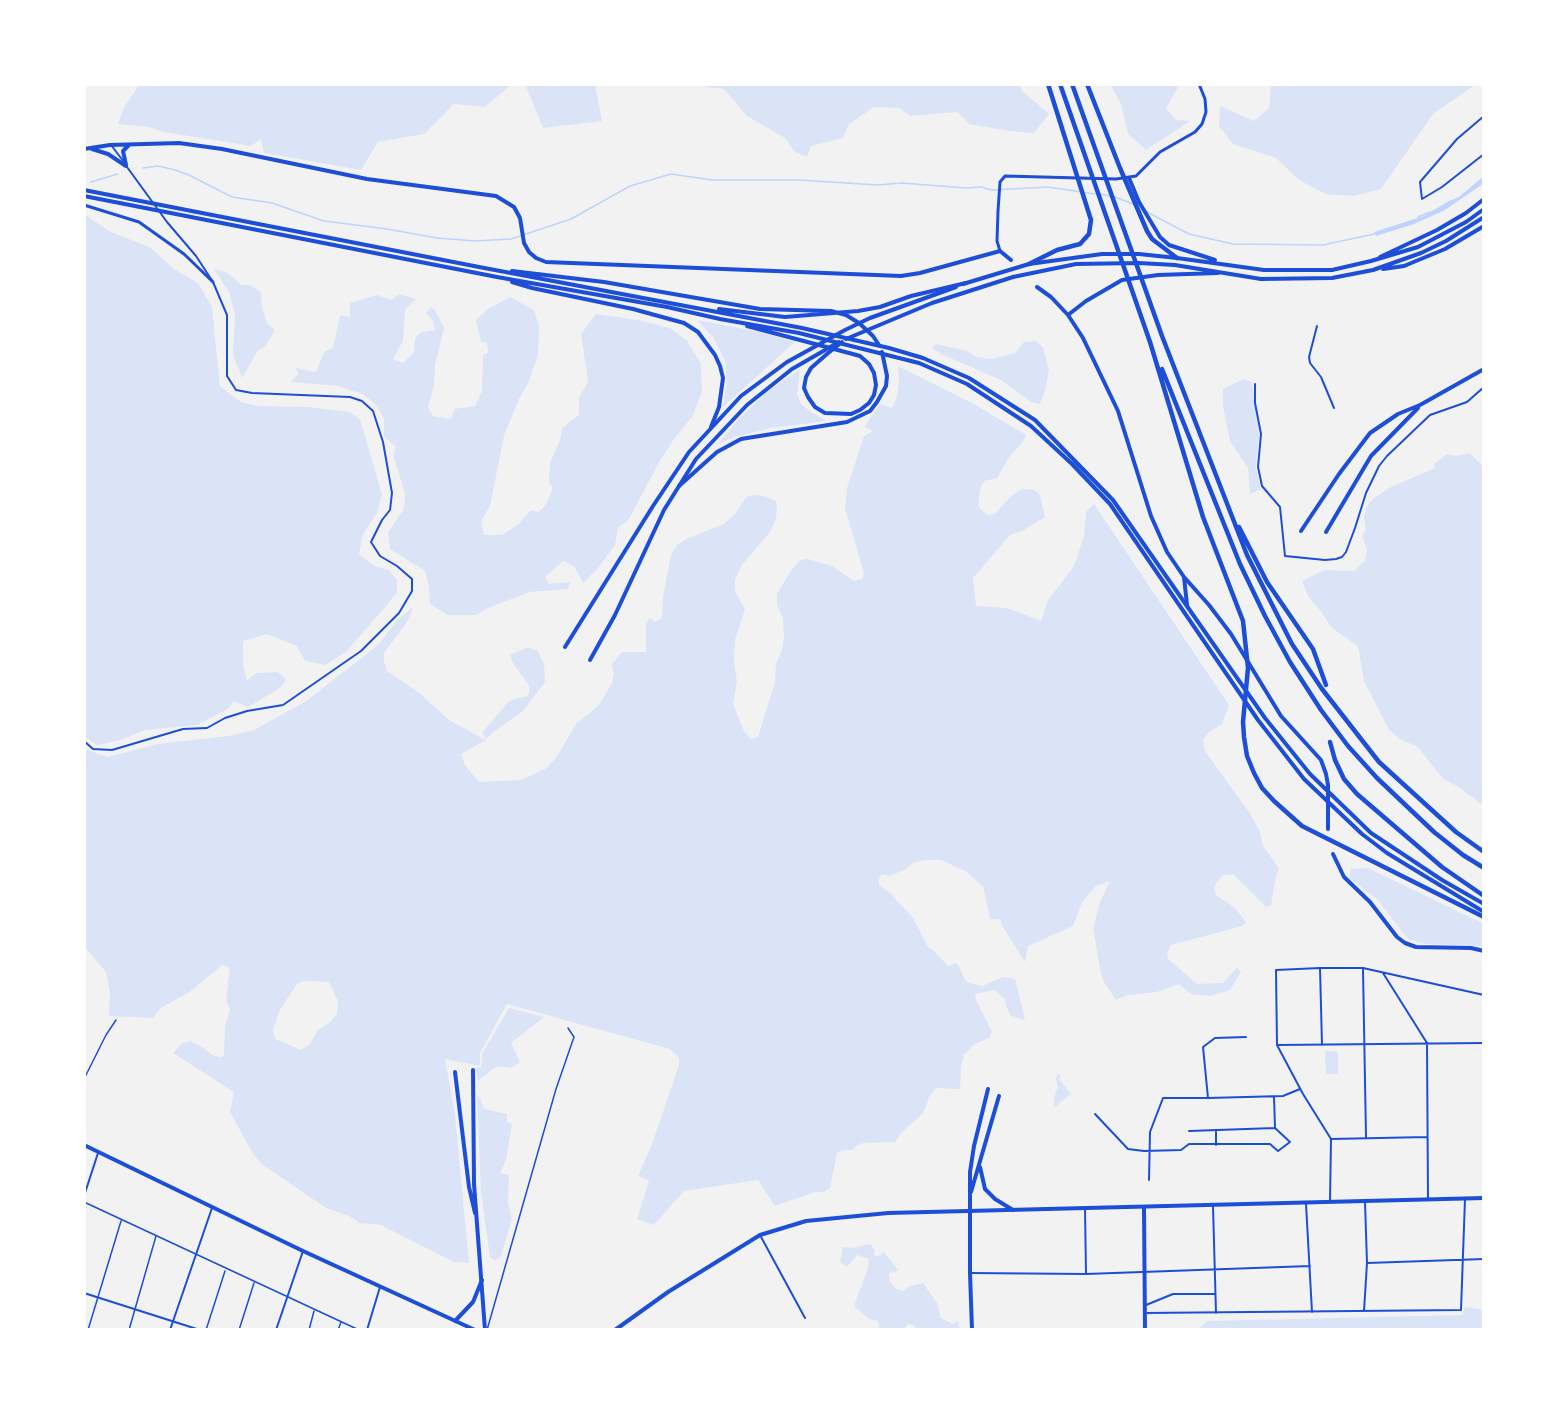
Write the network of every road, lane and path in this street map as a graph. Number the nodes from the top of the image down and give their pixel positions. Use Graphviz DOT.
graph roads {
  1 [pos="1047,84"];
  2 [pos="1060,84"];
  3 [pos="1072,84"];
  4 [pos="1087,84"];
  5 [pos="1199,84"];
  6 [pos="1484,116"];
  7 [pos="134,143"];
  8 [pos="110,145"];
  9 [pos="86,148"];
  10 [pos="1484,154"];
  11 [pos="126,166"];
  12 [pos="1129,178"];
  13 [pos="84,189"];
  14 [pos="84,196"];
  15 [pos="1484,199"];
  16 [pos="84,205"];
  17 [pos="1484,209"];
  18 [pos="1484,217"];
  19 [pos="1484,226"];
  20 [pos="1000,251"];
  21 [pos="1177,258"];
  22 [pos="1011,260"];
  23 [pos="1371,261"];
  24 [pos="1224,263"];
  25 [pos="1029,264"];
  26 [pos="479,267"];
  27 [pos="1373,270"];
  28 [pos="1222,272"];
  29 [pos="497,277"];
  30 [pos="213,282"];
  31 [pos="966,283"];
  32 [pos="1037,287"];
  33 [pos="676,303"];
  34 [pos="1068,315"];
  35 [pos="720,319"];
  36 [pos="1317,326"];
  37 [pos="848,337"];
  38 [pos="1150,342"];
  39 [pos="1484,369"];
  40 [pos="1255,384"];
  41 [pos="1484,387"];
  42 [pos="1420,405"];
  43 [pos="1334,408"];
  44 [pos="711,427"];
  45 [pos="679,486"];
  46 [pos="1225,498"];
  47 [pos="1301,531"];
  48 [pos="1326,532"];
  49 [pos="1184,577"];
  50 [pos="1187,605"];
  51 [pos="565,647"];
  52 [pos="590,660"];
  53 [pos="1326,685"];
  54 [pos="84,741"];
  55 [pos="1330,742"];
  56 [pos="1328,829"];
  57 [pos="1484,852"];
  58 [pos="1333,854"];
  59 [pos="1484,868"];
  60 [pos="1484,896"];
  61 [pos="1484,904"];
  62 [pos="1484,914"];
  63 [pos="1484,951"];
  64 [pos="1320,968"];
  65 [pos="1363,968"];
  66 [pos="1383,973"];
  67 [pos="1484,995"];
  68 [pos="116,1020"];
  69 [pos="568,1028"];
  70 [pos="1246,1037"];
  71 [pos="1426,1043"];
  72 [pos="1484,1043"];
  73 [pos="1277,1045"];
  74 [pos="1322,1045"];
  75 [pos="1365,1045"];
  76 [pos="473,1071"];
  77 [pos="454,1072"];
  78 [pos="84,1078"];
  79 [pos="988,1089"];
  80 [pos="1300,1089"];
  81 [pos="999,1096"];
  82 [pos="1274,1097"];
  83 [pos="1208,1098"];
  84 [pos="1095,1114"];
  85 [pos="1275,1128"];
  86 [pos="1216,1130"];
  87 [pos="1189,1131"];
  88 [pos="1366,1137"];
  89 [pos="1427,1137"];
  90 [pos="1331,1139"];
  91 [pos="84,1145"];
  92 [pos="1216,1145"];
  93 [pos="1149,1151"];
  94 [pos="99,1152"];
  95 [pos="979,1164"];
  96 [pos="1149,1180"];
  97 [pos="84,1196"];
  98 [pos="970,1198"];
  99 [pos="1484,1198"];
  100 [pos="1465,1199"];
  101 [pos="1428,1200"];
  102 [pos="84,1202"];
  103 [pos="1330,1202"];
  104 [pos="1365,1202"];
  105 [pos="1306,1204"];
  106 [pos="1213,1206"];
  107 [pos="212,1208"];
  108 [pos="1143,1208"];
  109 [pos="1085,1209"];
  110 [pos="1014,1211"];
  111 [pos="969,1212"];
  112 [pos="122,1220"];
  113 [pos="478,1229"];
  114 [pos="760,1235"];
  115 [pos="157,1236"];
  116 [pos="303,1251"];
  117 [pos="195,1252"];
  118 [pos="1484,1259"];
  119 [pos="1464,1260"];
  120 [pos="1367,1263"];
  121 [pos="1310,1266"];
  122 [pos="225,1269"];
  123 [pos="1215,1270"];
  124 [pos="970,1273"];
  125 [pos="1144,1273"];
  126 [pos="1086,1274"];
  127 [pos="482,1280"];
  128 [pos="254,1282"];
  129 [pos="380,1287"];
  130 [pos="84,1293"];
  131 [pos="1215,1294"];
  132 [pos="286,1296"];
  133 [pos="98,1297"];
  134 [pos="1145,1305"];
  135 [pos="135,1310"];
  136 [pos="315,1310"];
  137 [pos="1364,1311"];
  138 [pos="1216,1312"];
  139 [pos="1312,1312"];
  140 [pos="1145,1313"];
  141 [pos="805,1318"];
  142 [pos="341,1321"];
  143 [pos="455,1321"];
  144 [pos="173,1322"];
  145 [pos="468,1329"];
  146 [pos="88,1330"];
  147 [pos="129,1330"];
  148 [pos="170,1330"];
  149 [pos="200,1330"];
  150 [pos="206,1330"];
  151 [pos="239,1330"];
  152 [pos="276,1330"];
  153 [pos="309,1330"];
  154 [pos="338,1330"];
  155 [pos="359,1330"];
  156 [pos="367,1330"];
  157 [pos="475,1330"];
  158 [pos="486,1330"];
  159 [pos="615,1330"];
  160 [pos="972,1330"];
  161 [pos="1145,1330"];
  1 -- 25 [label="highway"];
  2 -- 38 [label="highway"];
  3 -- 46 [label="highway"];
  4 -- 21 [label="highway"];
  5 -- 12 [label="street"];
  6 -- 10 [label="street"];
  7 -- 8 [label="main road"];
  7 -- 11 [label="main road"];
  7 -- 20 [label="main road"];
  8 -- 9 [label="main road"];
  8 -- 11 [label="street"];
  9 -- 11 [label="main road"];
  11 -- 30 [label="street"];
  12 -- 20 [label="street"];
  12 -- 24 [label="main road"];
  13 -- 26 [label="main road"];
  14 -- 29 [label="main road"];
  15 -- 23 [label="main road"];
  16 -- 30 [label="street"];
  17 -- 23 [label="main road"];
  18 -- 27 [label="main road"];
  19 -- 27 [label="main road"];
  20 -- 22 [label="main road"];
  21 -- 24 [label="main road"];
  21 -- 25 [label="main road"];
  23 -- 24 [label="main road"];
  25 -- 31 [label="main road"];
  26 -- 33 [label="main road"];
  26 -- 45 [label="main road"];
  27 -- 28 [label="main road"];
  28 -- 34 [label="main road"];
  28 -- 37 [label="main road"];
  29 -- 35 [label="main road"];
  29 -- 44 [label="main road"];
  30 -- 54 [label="street"];
  31 -- 33 [label="main road"];
  31 -- 44 [label="main road"];
  32 -- 34 [label="main road"];
  33 -- 50 [label="main road"];
  34 -- 49 [label="main road"];
  35 -- 37 [label="main road"];
  35 -- 62 [label="main road"];
  36 -- 43 [label="street"];
  37 -- 45 [label="main road"];
  38 -- 59 [label="highway"];
  38 -- 62 [label="highway"];
  39 -- 42 [label="main road"];
  40 -- 41 [label="street"];
  42 -- 47 [label="main road"];
  42 -- 48 [label="main road"];
  44 -- 51 [label="main road"];
  45 -- 52 [label="main road"];
  46 -- 53 [label="highway"];
  46 -- 57 [label="highway"];
  49 -- 50 [label="main road"];
  49 -- 56 [label="main road"];
  50 -- 61 [label="main road"];
  55 -- 60 [label="highway"];
  58 -- 63 [label="main road"];
  64 -- 65 [label="street"];
  64 -- 73 [label="street"];
  64 -- 74 [label="street"];
  65 -- 66 [label="street"];
  65 -- 75 [label="street"];
  66 -- 67 [label="street"];
  66 -- 71 [label="street"];
  68 -- 78 [label="lane"];
  69 -- 158 [label="lane"];
  70 -- 83 [label="street"];
  71 -- 72 [label="street"];
  71 -- 75 [label="street"];
  71 -- 89 [label="street"];
  73 -- 74 [label="street"];
  73 -- 80 [label="street"];
  74 -- 75 [label="street"];
  75 -- 88 [label="street"];
  76 -- 113 [label="main road"];
  77 -- 113 [label="main road"];
  79 -- 98 [label="main road"];
  80 -- 82 [label="street"];
  80 -- 90 [label="street"];
  81 -- 95 [label="main road"];
  82 -- 83 [label="street"];
  82 -- 85 [label="street"];
  83 -- 93 [label="street"];
  84 -- 93 [label="street"];
  85 -- 86 [label="street"];
  85 -- 92 [label="street"];
  86 -- 87 [label="street"];
  86 -- 92 [label="street"];
  88 -- 89 [label="street"];
  88 -- 90 [label="street"];
  89 -- 101 [label="street"];
  90 -- 103 [label="street"];
  91 -- 94 [label="main road"];
  92 -- 93 [label="street"];
  93 -- 96 [label="street"];
  94 -- 97 [label="street"];
  94 -- 107 [label="main road"];
  95 -- 98 [label="main road"];
  95 -- 110 [label="main road"];
  98 -- 111 [label="main road"];
  99 -- 100 [label="main road"];
  100 -- 101 [label="main road"];
  100 -- 119 [label="street"];
  101 -- 104 [label="main road"];
  102 -- 112 [label="lane"];
  103 -- 104 [label="main road"];
  103 -- 105 [label="main road"];
  104 -- 120 [label="street"];
  105 -- 106 [label="main road"];
  105 -- 121 [label="street"];
  106 -- 108 [label="main road"];
  106 -- 123 [label="street"];
  107 -- 116 [label="main road"];
  107 -- 117 [label="street"];
  108 -- 109 [label="main road"];
  108 -- 125 [label="main road"];
  109 -- 110 [label="main road"];
  109 -- 126 [label="street"];
  110 -- 111 [label="main road"];
  111 -- 114 [label="main road"];
  111 -- 124 [label="main road"];
  112 -- 115 [label="lane"];
  112 -- 133 [label="lane"];
  113 -- 127 [label="main road"];
  114 -- 141 [label="street"];
  114 -- 159 [label="main road"];
  115 -- 117 [label="lane"];
  115 -- 135 [label="lane"];
  116 -- 129 [label="main road"];
  116 -- 132 [label="street"];
  117 -- 122 [label="lane"];
  117 -- 144 [label="street"];
  118 -- 119 [label="street"];
  119 -- 120 [label="street"];
  119 -- 137 [label="street"];
  120 -- 137 [label="street"];
  121 -- 123 [label="street"];
  121 -- 139 [label="street"];
  122 -- 128 [label="lane"];
  122 -- 150 [label="lane"];
  123 -- 125 [label="street"];
  123 -- 131 [label="street"];
  124 -- 126 [label="street"];
  124 -- 160 [label="main road"];
  125 -- 126 [label="street"];
  125 -- 134 [label="main road"];
  127 -- 143 [label="main road"];
  127 -- 158 [label="main road"];
  128 -- 132 [label="lane"];
  128 -- 151 [label="lane"];
  129 -- 143 [label="main road"];
  129 -- 156 [label="street"];
  130 -- 133 [label="street"];
  131 -- 134 [label="street"];
  131 -- 138 [label="street"];
  132 -- 136 [label="lane"];
  132 -- 152 [label="street"];
  133 -- 135 [label="street"];
  133 -- 146 [label="lane"];
  134 -- 140 [label="main road"];
  135 -- 144 [label="street"];
  135 -- 147 [label="lane"];
  136 -- 142 [label="lane"];
  136 -- 153 [label="lane"];
  137 -- 139 [label="street"];
  138 -- 139 [label="street"];
  138 -- 140 [label="street"];
  140 -- 161 [label="main road"];
  142 -- 154 [label="lane"];
  142 -- 155 [label="lane"];
  143 -- 145 [label="main road"];
  144 -- 148 [label="street"];
  144 -- 149 [label="street"];
  145 -- 157 [label="main road"];
}
